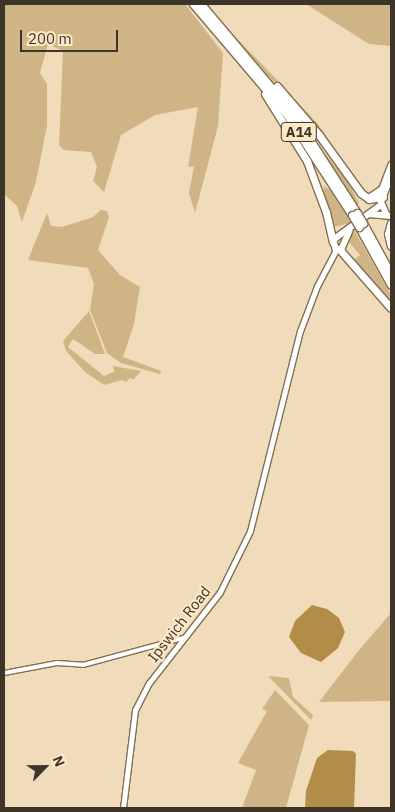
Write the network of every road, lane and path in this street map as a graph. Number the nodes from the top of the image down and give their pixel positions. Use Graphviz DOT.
graph roads {
  1 [pos="193,4"];
  2 [pos="201,4"];
  3 [pos="238,54"];
  4 [pos="258,69"];
  5 [pos="391,165"];
  6 [pos="391,176"];
  7 [pos="391,192"];
  8 [pos="365,196"];
  9 [pos="383,196"];
  10 [pos="381,205"];
  11 [pos="354,214"];
  12 [pos="366,214"];
  13 [pos="388,215"];
  14 [pos="391,223"];
  15 [pos="361,225"];
  16 [pos="350,231"];
  17 [pos="391,246"];
  18 [pos="336,247"];
  19 [pos="391,274"];
  20 [pos="391,285"];
  21 [pos="391,308"];
  22 [pos="185,638"];
  23 [pos="4,673"];
  24 [pos="123,808"];
  1 -- 3 [label="highway, A14"];
  2 -- 4 [label="highway, A14"];
  3 -- 11 [label="highway, A14"];
  3 -- 18 [label="highway, A14"];
  4 -- 8 [label="highway, A14"];
  4 -- 11 [label="highway, A14"];
  5 -- 8 [label="highway"];
  6 -- 9 [label="main road"];
  7 -- 9 [label="main road"];
  8 -- 9 [label="highway"];
  9 -- 10 [label="main road"];
  10 -- 12 [label="main road"];
  10 -- 13 [label="main road"];
  11 -- 15 [label="highway, A14, bridge"];
  12 -- 13 [label="main road"];
  12 -- 16 [label="main road"];
  14 -- 17 [label="highway"];
  15 -- 19 [label="highway, A14"];
  15 -- 20 [label="highway, A14"];
  16 -- 18 [label="main road"];
  16 -- 18 [label="main road"];
  18 -- 21 [label="highway"];
  18 -- 22 [label="street, Ipswich Road"];
  22 -- 23 [label="street"];
  22 -- 24 [label="street, Ipswich Road"];
}
